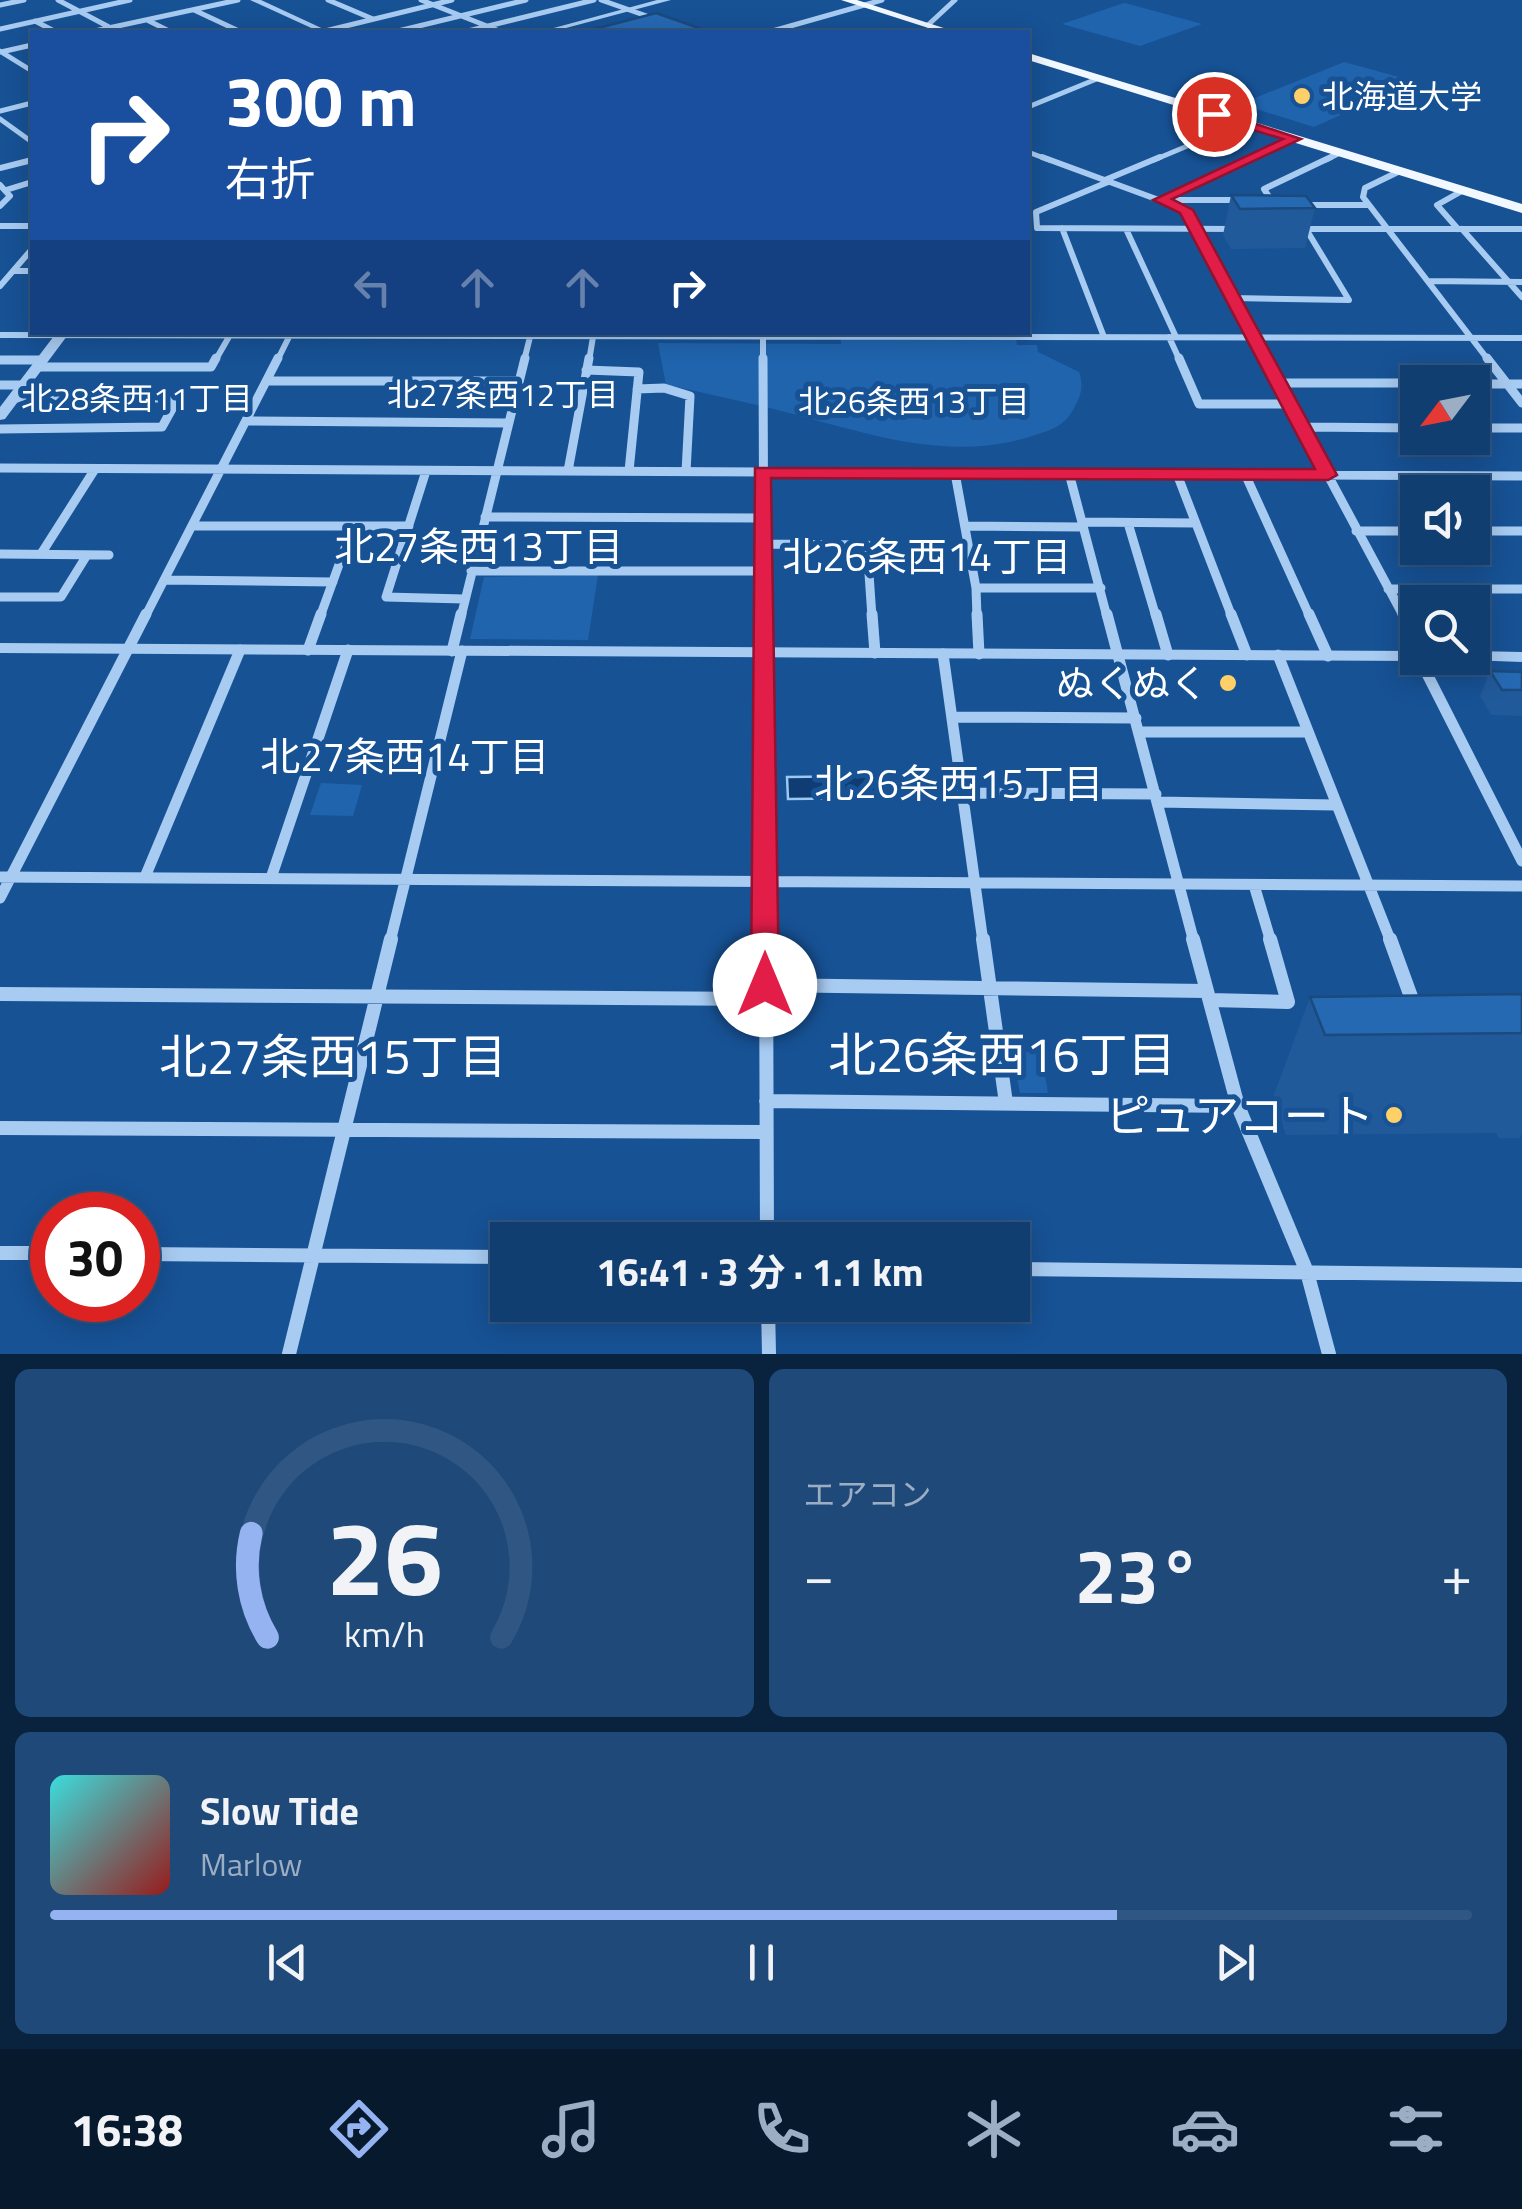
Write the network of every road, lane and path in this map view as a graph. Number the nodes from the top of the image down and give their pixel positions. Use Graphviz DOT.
graph roads {
  1 [pos="24,0"];
  2 [pos="58,0"];
  3 [pos="130,0"];
  4 [pos="238,0"];
  5 [pos="254,0"];
  6 [pos="328,0"];
  7 [pos="421,0"];
  8 [pos="452,0"];
  9 [pos="526,0"];
  10 [pos="598,0"];
  11 [pos="667,0"];
  12 [pos="846,0"];
  13 [pos="882,0"];
  14 [pos="955,0"];
  15 [pos="1,4"];
  16 [pos="432,5"];
  17 [pos="864,5"];
  18 [pos="193,10"];
  19 [pos="629,10"];
  20 [pos="78,11"];
  21 [pos="461,16"];
  22 [pos="372,19"];
  23 [pos="34,20"];
  24 [pos="146,20"];
  25 [pos="928,25"];
  26 [pos="675,26"];
  27 [pos="487,27"];
  28 [pos="110,28"];
  29 [pos="0,29"];
  30 [pos="52,30"];
  31 [pos="100,30"];
  32 [pos="114,30"];
  33 [pos="167,30"];
  34 [pos="237,30"];
  35 [pos="320,30"];
  36 [pos="331,30"];
  37 [pos="402,30"];
  38 [pos="473,30"];
  39 [pos="496,30"];
  40 [pos="551,30"];
  41 [pos="777,30"];
  42 [pos="944,30"];
  43 [pos="30,45"];
  44 [pos="0,52"];
  45 [pos="1030,57"];
  46 [pos="30,70"];
  47 [pos="1099,78"];
  48 [pos="0,96"];
  49 [pos="1030,103"];
  50 [pos="30,104"];
  51 [pos="16,107"];
  52 [pos="0,111"];
  53 [pos="0,119"];
  54 [pos="1242,123"];
  55 [pos="1294,139"];
  56 [pos="30,141"];
  57 [pos="1030,153"];
  58 [pos="1340,153"];
  59 [pos="30,160"];
  60 [pos="0,168"];
  61 [pos="1400,172"];
  62 [pos="1107,181"];
  63 [pos="30,182"];
  64 [pos="3,187"];
  65 [pos="1462,191"];
  66 [pos="1160,200"];
  67 [pos="1273,203"];
  68 [pos="1369,205"];
  69 [pos="0,206"];
  70 [pos="1522,209"];
  71 [pos="1282,217"];
  72 [pos="0,226"];
  73 [pos="30,226"];
  74 [pos="1062,228"];
  75 [pos="1126,228"];
  76 [pos="1197,228"];
  77 [pos="1252,229"];
  78 [pos="1289,229"];
  79 [pos="1306,229"];
  80 [pos="1388,229"];
  81 [pos="1460,229"];
  82 [pos="1522,229"];
  83 [pos="30,251"];
  84 [pos="13,271"];
  85 [pos="30,271"];
  86 [pos="1428,281"];
  87 [pos="1508,282"];
  88 [pos="1522,282"];
  89 [pos="0,286"];
  90 [pos="1522,297"];
  91 [pos="1233,298"];
  92 [pos="0,334"];
  93 [pos="30,334"];
  94 [pos="62,335"];
  95 [pos="230,335"];
  96 [pos="290,335"];
  97 [pos="530,335"];
  98 [pos="551,335"];
  99 [pos="613,335"];
  100 [pos="672,335"];
  101 [pos="1104,336"];
  102 [pos="592,337"];
  103 [pos="763,337"];
  104 [pos="1173,337"];
  105 [pos="1254,337"];
  106 [pos="1472,338"];
  107 [pos="1522,338"];
  108 [pos="0,360"];
  109 [pos="40,364"];
  110 [pos="586,370"];
  111 [pos="267,380"];
  112 [pos="518,381"];
  113 [pos="1278,382"];
  114 [pos="1400,383"];
  115 [pos="1490,384"];
  116 [pos="1507,384"];
  117 [pos="1522,384"];
  118 [pos="0,385"];
  119 [pos="24,385"];
  120 [pos="637,389"];
  121 [pos="14,398"];
  122 [pos="1290,404"];
  123 [pos="1522,404"];
  124 [pos="0,416"];
  125 [pos="246,421"];
  126 [pos="507,424"];
  127 [pos="1302,427"];
  128 [pos="0,428"];
  129 [pos="1400,428"];
  130 [pos="1490,428"];
  131 [pos="1522,428"];
  132 [pos="0,468"];
  133 [pos="94,469"];
  134 [pos="221,470"];
  135 [pos="426,470"];
  136 [pos="497,471"];
  137 [pos="568,471"];
  138 [pos="628,472"];
  139 [pos="686,472"];
  140 [pos="761,472"];
  141 [pos="955,473"];
  142 [pos="1069,474"];
  143 [pos="1177,474"];
  144 [pos="1245,474"];
  145 [pos="1328,475"];
  146 [pos="1522,476"];
  147 [pos="485,516"];
  148 [pos="761,518"];
  149 [pos="1128,523"];
  150 [pos="1195,523"];
  151 [pos="1083,525"];
  152 [pos="192,526"];
  153 [pos="354,526"];
  154 [pos="409,526"];
  155 [pos="965,526"];
  156 [pos="1356,531"];
  157 [pos="1400,531"];
  158 [pos="1490,531"];
  159 [pos="1522,531"];
  160 [pos="762,544"];
  161 [pos="0,554"];
  162 [pos="42,554"];
  163 [pos="87,555"];
  164 [pos="109,555"];
  165 [pos="471,571"];
  166 [pos="762,571"];
  167 [pos="164,580"];
  168 [pos="333,582"];
  169 [pos="976,588"];
  170 [pos="1101,588"];
  171 [pos="1388,589"];
  172 [pos="1522,589"];
  173 [pos="0,597"];
  174 [pos="464,599"];
  175 [pos="1400,611"];
  176 [pos="0,648"];
  177 [pos="128,649"];
  178 [pos="240,650"];
  179 [pos="308,650"];
  180 [pos="348,650"];
  181 [pos="457,651"];
  182 [pos="762,653"];
  183 [pos="876,654"];
  184 [pos="943,654"];
  185 [pos="980,654"];
  186 [pos="1119,655"];
  187 [pos="1168,655"];
  188 [pos="1247,655"];
  189 [pos="1278,655"];
  190 [pos="1328,656"];
  191 [pos="1490,656"];
  192 [pos="1522,656"];
  193 [pos="1400,657"];
  194 [pos="1427,675"];
  195 [pos="952,717"];
  196 [pos="1136,718"];
  197 [pos="1140,732"];
  198 [pos="1307,732"];
  199 [pos="962,794"];
  200 [pos="1157,798"];
  201 [pos="1336,805"];
  202 [pos="1522,861"];
  203 [pos="6,877"];
  204 [pos="145,877"];
  205 [pos="271,878"];
  206 [pos="405,878"];
  207 [pos="764,881"];
  208 [pos="976,884"];
  209 [pos="1180,884"];
  210 [pos="1254,885"];
  211 [pos="1371,886"];
  212 [pos="1522,886"];
  213 [pos="0,898"];
  214 [pos="990,986"];
  215 [pos="765,992"];
  216 [pos="0,994"];
  217 [pos="376,996"];
  218 [pos="1209,996"];
  219 [pos="1432,1006"];
  220 [pos="766,1101"];
  221 [pos="1006,1103"];
  222 [pos="1238,1106"];
  223 [pos="0,1128"];
  224 [pos="344,1130"];
  225 [pos="766,1132"];
  226 [pos="768,1222"];
  227 [pos="0,1253"];
  228 [pos="30,1254"];
  229 [pos="160,1254"];
  230 [pos="313,1255"];
  231 [pos="490,1257"];
  232 [pos="1030,1269"];
  233 [pos="1307,1272"];
  234 [pos="1522,1274"];
  235 [pos="768,1322"];
  236 [pos="289,1354"];
  237 [pos="768,1354"];
  238 [pos="1329,1354"];
  1 -- 15 [label="street"];
  2 -- 20 [label="street"];
  3 -- 20 [label="street"];
  4 -- 18 [label="street"];
  5 -- 35 [label="street"];
  6 -- 22 [label="street"];
  7 -- 16 [label="street"];
  8 -- 16 [label="street"];
  9 -- 21 [label="street"];
  10 -- 19 [label="street"];
  10 -- 27 [label="street"];
  11 -- 19 [label="street"];
  12 -- 17 [label="main road"];
  13 -- 17 [label="street"];
  14 -- 25 [label="street"];
  16 -- 21 [label="street"];
  16 -- 22 [label="street"];
  17 -- 25 [label="main road"];
  17 -- 41 [label="street"];
  18 -- 24 [label="street"];
  18 -- 34 [label="street"];
  19 -- 26 [label="street"];
  19 -- 40 [label="street"];
  20 -- 23 [label="street"];
  20 -- 28 [label="street"];
  21 -- 27 [label="street"];
  21 -- 37 [label="street"];
  22 -- 36 [label="street"];
  23 -- 29 [label="street"];
  23 -- 30 [label="street"];
  24 -- 28 [label="street"];
  24 -- 33 [label="street"];
  25 -- 42 [label="main road"];
  27 -- 38 [label="street"];
  27 -- 39 [label="street"];
  28 -- 31 [label="street"];
  28 -- 32 [label="street"];
  43 -- 44 [label="street"];
  44 -- 46 [label="street"];
  45 -- 47 [label="main road"];
  47 -- 49 [label="street"];
  47 -- 54 [label="main road"];
  48 -- 51 [label="street"];
  50 -- 51 [label="street"];
  51 -- 52 [label="street"];
  53 -- 56 [label="street"];
  54 -- 55 [label="main road"];
  54 -- 62 [label="street"];
  55 -- 58 [label="main road"];
  55 -- 66 [label="street"];
  57 -- 62 [label="street"];
  58 -- 61 [label="main road"];
  58 -- 67 [label="street"];
  59 -- 60 [label="street"];
  61 -- 65 [label="main road"];
  61 -- 68 [label="street"];
  62 -- 66 [label="street"];
  62 -- 74 [label="street"];
  63 -- 64 [label="street"];
  64 -- 69 [label="street"];
  65 -- 70 [label="main road"];
  65 -- 81 [label="street"];
  66 -- 67 [label="street"];
  66 -- 76 [label="street"];
  67 -- 68 [label="street"];
  67 -- 71 [label="street"];
  68 -- 80 [label="street"];
  72 -- 73 [label="street"];
  74 -- 75 [label="street"];
  74 -- 101 [label="street"];
  75 -- 76 [label="street"];
  75 -- 104 [label="street"];
  76 -- 77 [label="street"];
  76 -- 91 [label="street"];
  78 -- 79 [label="street"];
  79 -- 80 [label="street"];
  79 -- 91 [label="street"];
  80 -- 81 [label="street"];
  80 -- 86 [label="street"];
  81 -- 82 [label="street"];
  81 -- 87 [label="street"];
  83 -- 84 [label="street"];
  84 -- 85 [label="street"];
  84 -- 89 [label="street"];
  86 -- 87 [label="street"];
  86 -- 106 [label="street"];
  87 -- 88 [label="street"];
  87 -- 90 [label="street"];
  91 -- 105 [label="street"];
  92 -- 93 [label="street"];
  94 -- 109 [label="street"];
  95 -- 109 [label="street"];
  96 -- 111 [label="street"];
  97 -- 112 [label="street"];
  98 -- 102 [label="street"];
  99 -- 100 [label="street"];
  99 -- 102 [label="street"];
  100 -- 103 [label="street"];
  101 -- 103 [label="street"];
  101 -- 104 [label="street"];
  102 -- 110 [label="street"];
  103 -- 140 [label="street"];
  104 -- 105 [label="street"];
  104 -- 122 [label="street"];
  105 -- 106 [label="street"];
  105 -- 113 [label="street"];
  106 -- 107 [label="street"];
  106 -- 116 [label="street"];
  108 -- 109 [label="street"];
  109 -- 119 [label="street"];
  110 -- 120 [label="street"];
  110 -- 137 [label="street"];
  111 -- 112 [label="street"];
  111 -- 125 [label="street"];
  112 -- 126 [label="street"];
  113 -- 114 [label="street"];
  113 -- 122 [label="street"];
  115 -- 116 [label="street"];
  116 -- 117 [label="street"];
  116 -- 123 [label="street"];
  118 -- 119 [label="street"];
  119 -- 121 [label="street"];
  120 -- 138 [label="street"];
  120 -- 139 [label="street"];
  121 -- 124 [label="street"];
  121 -- 128 [label="street"];
  122 -- 127 [label="street"];
  125 -- 126 [label="street"];
  125 -- 134 [label="street"];
  126 -- 136 [label="street"];
  127 -- 129 [label="street"];
  127 -- 145 [label="street"];
  130 -- 131 [label="street"];
  132 -- 133 [label="street"];
  133 -- 134 [label="street"];
  133 -- 162 [label="street"];
  134 -- 135 [label="street"];
  134 -- 152 [label="street"];
  135 -- 136 [label="street"];
  135 -- 154 [label="street"];
  136 -- 137 [label="street"];
  136 -- 147 [label="street"];
  137 -- 138 [label="street"];
  138 -- 139 [label="street"];
  139 -- 140 [label="street"];
  140 -- 141 [label="street"];
  140 -- 148 [label="street"];
  141 -- 142 [label="street"];
  141 -- 155 [label="street"];
  142 -- 143 [label="street"];
  142 -- 151 [label="street"];
  143 -- 144 [label="street"];
  143 -- 150 [label="street"];
  144 -- 145 [label="street"];
  144 -- 190 [label="street"];
  145 -- 146 [label="street"];
  145 -- 156 [label="street"];
  147 -- 148 [label="street"];
  147 -- 165 [label="street"];
  148 -- 160 [label="street"];
  149 -- 150 [label="street"];
  149 -- 151 [label="street"];
  149 -- 187 [label="street"];
  150 -- 188 [label="street"];
  151 -- 155 [label="street"];
  151 -- 170 [label="street"];
  152 -- 153 [label="street"];
  152 -- 167 [label="street"];
  153 -- 154 [label="street"];
  153 -- 168 [label="street"];
  154 -- 174 [label="street"];
  155 -- 169 [label="street"];
  156 -- 157 [label="street"];
  156 -- 171 [label="street"];
  158 -- 159 [label="street"];
  160 -- 166 [label="street"];
  160 -- 183 [label="street"];
  161 -- 162 [label="street"];
  162 -- 163 [label="street"];
  163 -- 164 [label="street"];
  163 -- 173 [label="street"];
  165 -- 166 [label="street"];
  165 -- 174 [label="street"];
  166 -- 182 [label="street"];
  167 -- 168 [label="street"];
  167 -- 177 [label="street"];
  168 -- 179 [label="street"];
  169 -- 170 [label="street"];
  169 -- 185 [label="street"];
  170 -- 186 [label="street"];
  171 -- 172 [label="street"];
  171 -- 175 [label="street"];
  174 -- 181 [label="street"];
  176 -- 177 [label="street"];
  177 -- 178 [label="street"];
  177 -- 203 [label="street"];
  178 -- 179 [label="street"];
  178 -- 204 [label="street"];
  179 -- 180 [label="street"];
  180 -- 181 [label="street"];
  180 -- 205 [label="street"];
  181 -- 182 [label="street"];
  181 -- 206 [label="street"];
  182 -- 183 [label="street"];
  182 -- 207 [label="street"];
  183 -- 184 [label="street"];
  184 -- 185 [label="street"];
  184 -- 195 [label="street"];
  185 -- 186 [label="street"];
  186 -- 187 [label="street"];
  186 -- 196 [label="street"];
  187 -- 188 [label="street"];
  188 -- 189 [label="street"];
  189 -- 190 [label="street"];
  189 -- 198 [label="street"];
  190 -- 193 [label="street"];
  191 -- 192 [label="street"];
  194 -- 202 [label="street"];
  195 -- 196 [label="street"];
  195 -- 199 [label="street"];
  196 -- 197 [label="street"];
  197 -- 198 [label="street"];
  197 -- 200 [label="street"];
  198 -- 201 [label="street"];
  199 -- 200 [label="street"];
  199 -- 208 [label="street"];
  200 -- 201 [label="street"];
  200 -- 209 [label="street"];
  201 -- 211 [label="street"];
  203 -- 204 [label="street"];
  203 -- 213 [label="street"];
  204 -- 205 [label="street"];
  205 -- 206 [label="street"];
  206 -- 207 [label="street"];
  206 -- 217 [label="street"];
  207 -- 208 [label="street"];
  207 -- 215 [label="street"];
  208 -- 209 [label="street"];
  208 -- 214 [label="street"];
  209 -- 210 [label="street"];
  209 -- 218 [label="street"];
  210 -- 211 [label="street"];
  210 -- 218 [label="street"];
  211 -- 212 [label="street"];
  211 -- 219 [label="street"];
  214 -- 215 [label="street"];
  214 -- 218 [label="street"];
  214 -- 221 [label="street"];
  215 -- 217 [label="street"];
  215 -- 220 [label="street"];
  216 -- 217 [label="street"];
  217 -- 224 [label="street"];
  218 -- 222 [label="street"];
  220 -- 221 [label="street"];
  220 -- 225 [label="street"];
  221 -- 222 [label="street"];
  222 -- 233 [label="street"];
  223 -- 224 [label="street"];
  224 -- 225 [label="street"];
  224 -- 230 [label="street"];
  225 -- 226 [label="street"];
  227 -- 228 [label="street"];
  229 -- 230 [label="street"];
  230 -- 231 [label="street"];
  230 -- 236 [label="street"];
  232 -- 233 [label="street"];
  233 -- 234 [label="street"];
  233 -- 238 [label="street"];
  235 -- 237 [label="street"];
}
